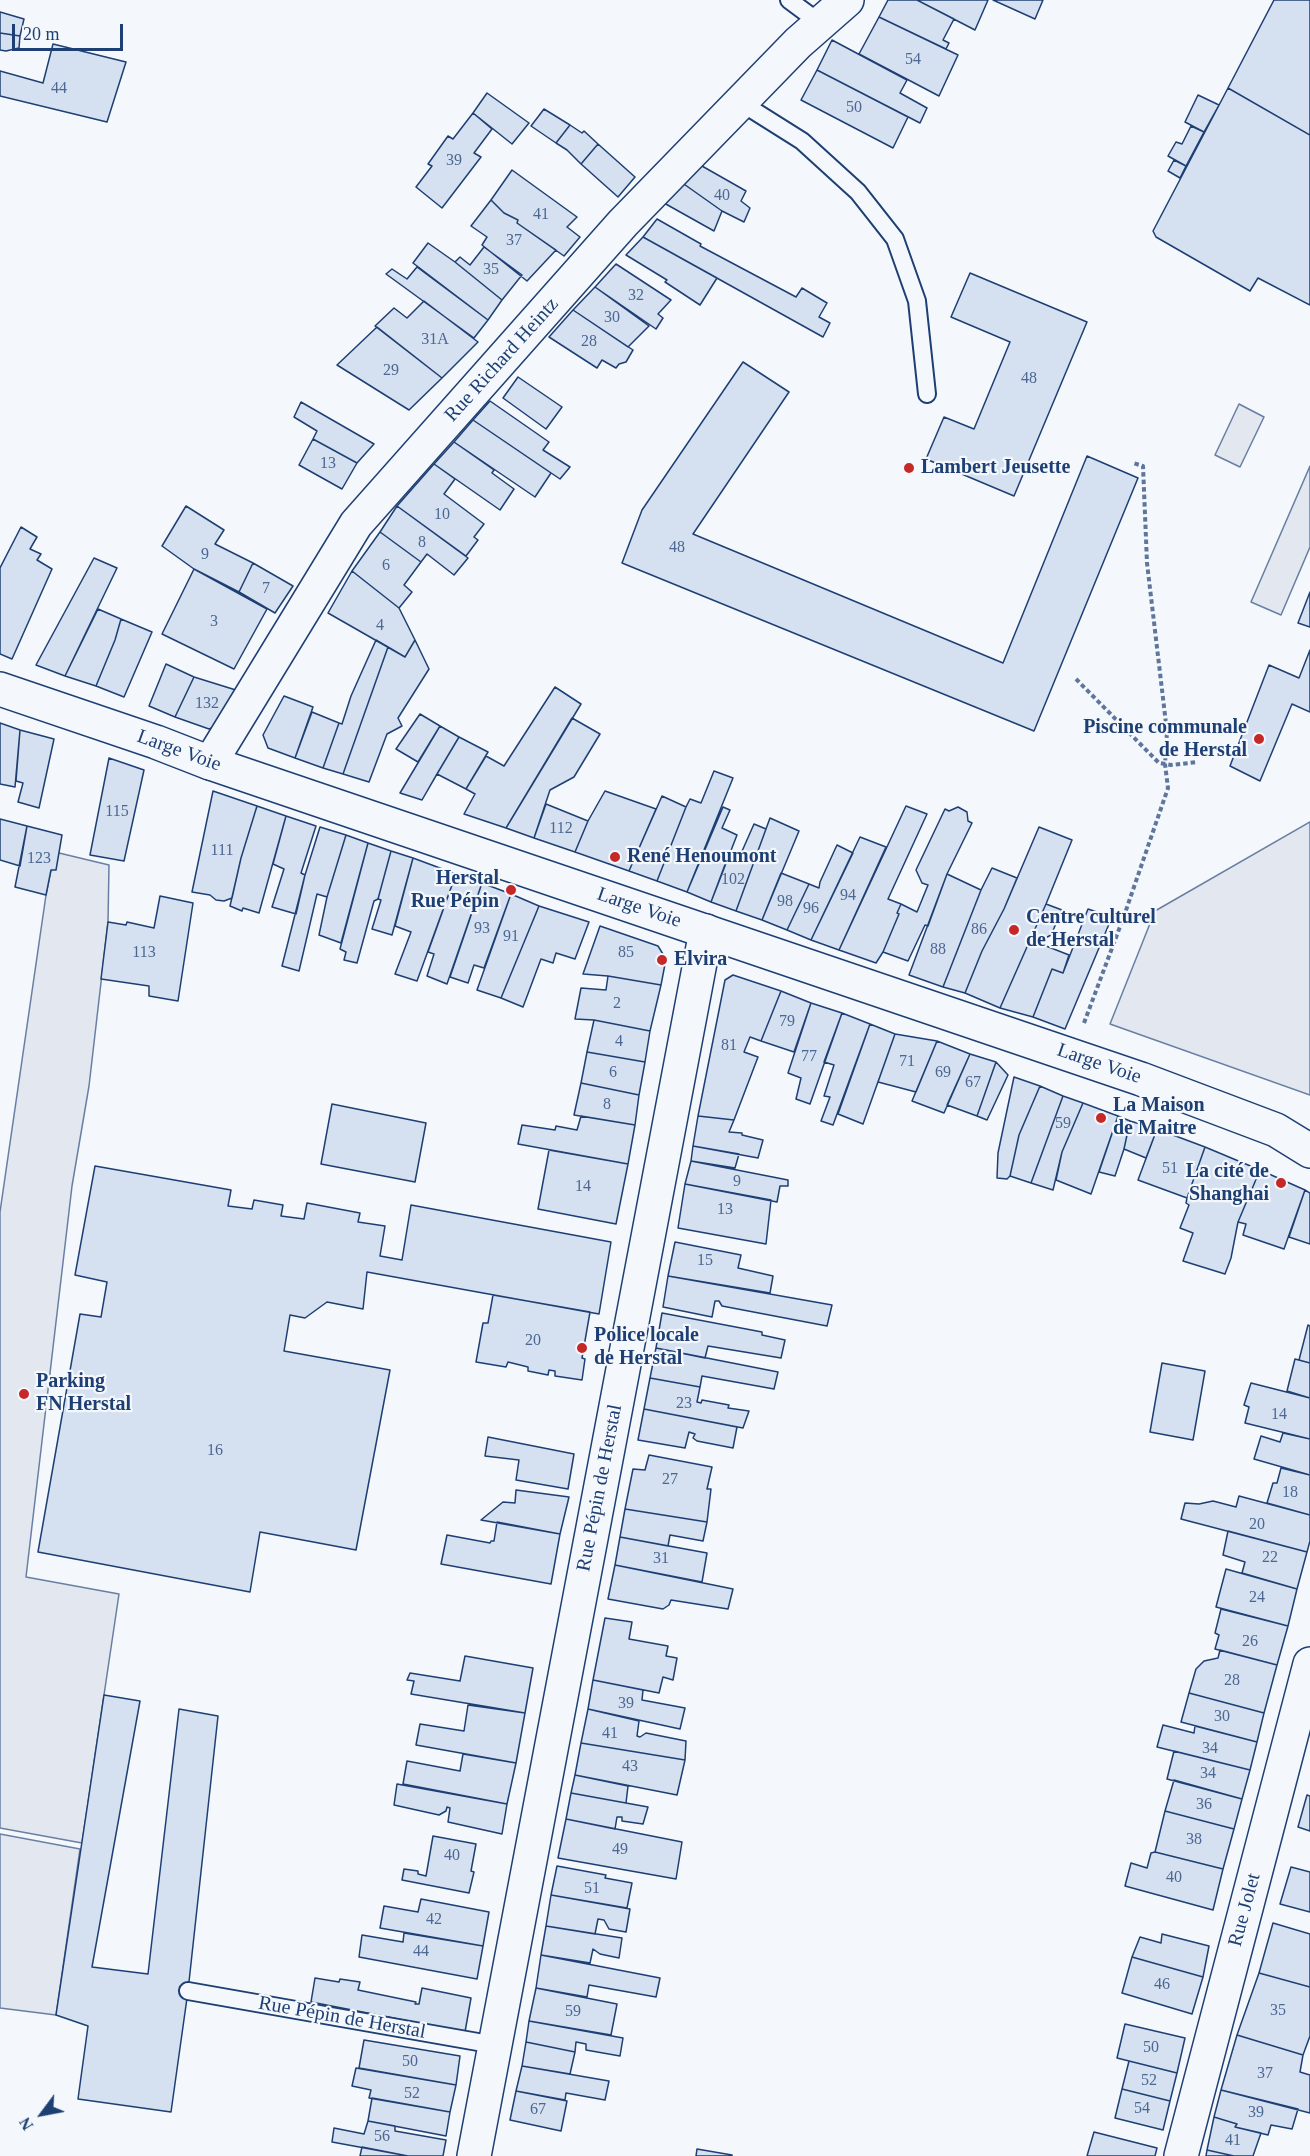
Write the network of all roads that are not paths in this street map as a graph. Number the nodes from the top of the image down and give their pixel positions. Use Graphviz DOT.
graph roads {
  1 [pos="789,0"];
  2 [pos="847,0"];
  3 [pos="820,23"];
  4 [pos="740,102"];
  5 [pos="927,394"];
  6 [pos="0,689"];
  7 [pos="210,763"];
  8 [pos="706,931"];
  9 [pos="1276,1130"];
  10 [pos="1310,1132"];
  11 [pos="1310,1151"];
  12 [pos="1310,1664"];
  13 [pos="189,1991"];
  14 [pos="495,2045"];
  15 [pos="474,2156"];
  16 [pos="1181,2156"];
  1 -- 3 [label="lane"];
  2 -- 3 [label="street, Rue Richard Heintz"];
  3 -- 4 [label="street, Rue Richard Heintz"];
  4 -- 5 [label="lane"];
  4 -- 7 [label="street, Rue Richard Heintz"];
  6 -- 7 [label="street, Large Voie"];
  7 -- 8 [label="street, Large Voie"];
  8 -- 9 [label="street, Large Voie"];
  8 -- 14 [label="street, Rue Pépin de Herstal"];
  9 -- 10 [label="street, Large Voie"];
  9 -- 11 [label="street, Large Voie"];
  12 -- 16 [label="street, Rue Jolet"];
  13 -- 14 [label="lane, Rue Pépin de Herstal"];
  14 -- 15 [label="street, Rue Pépin de Herstal"];
}
